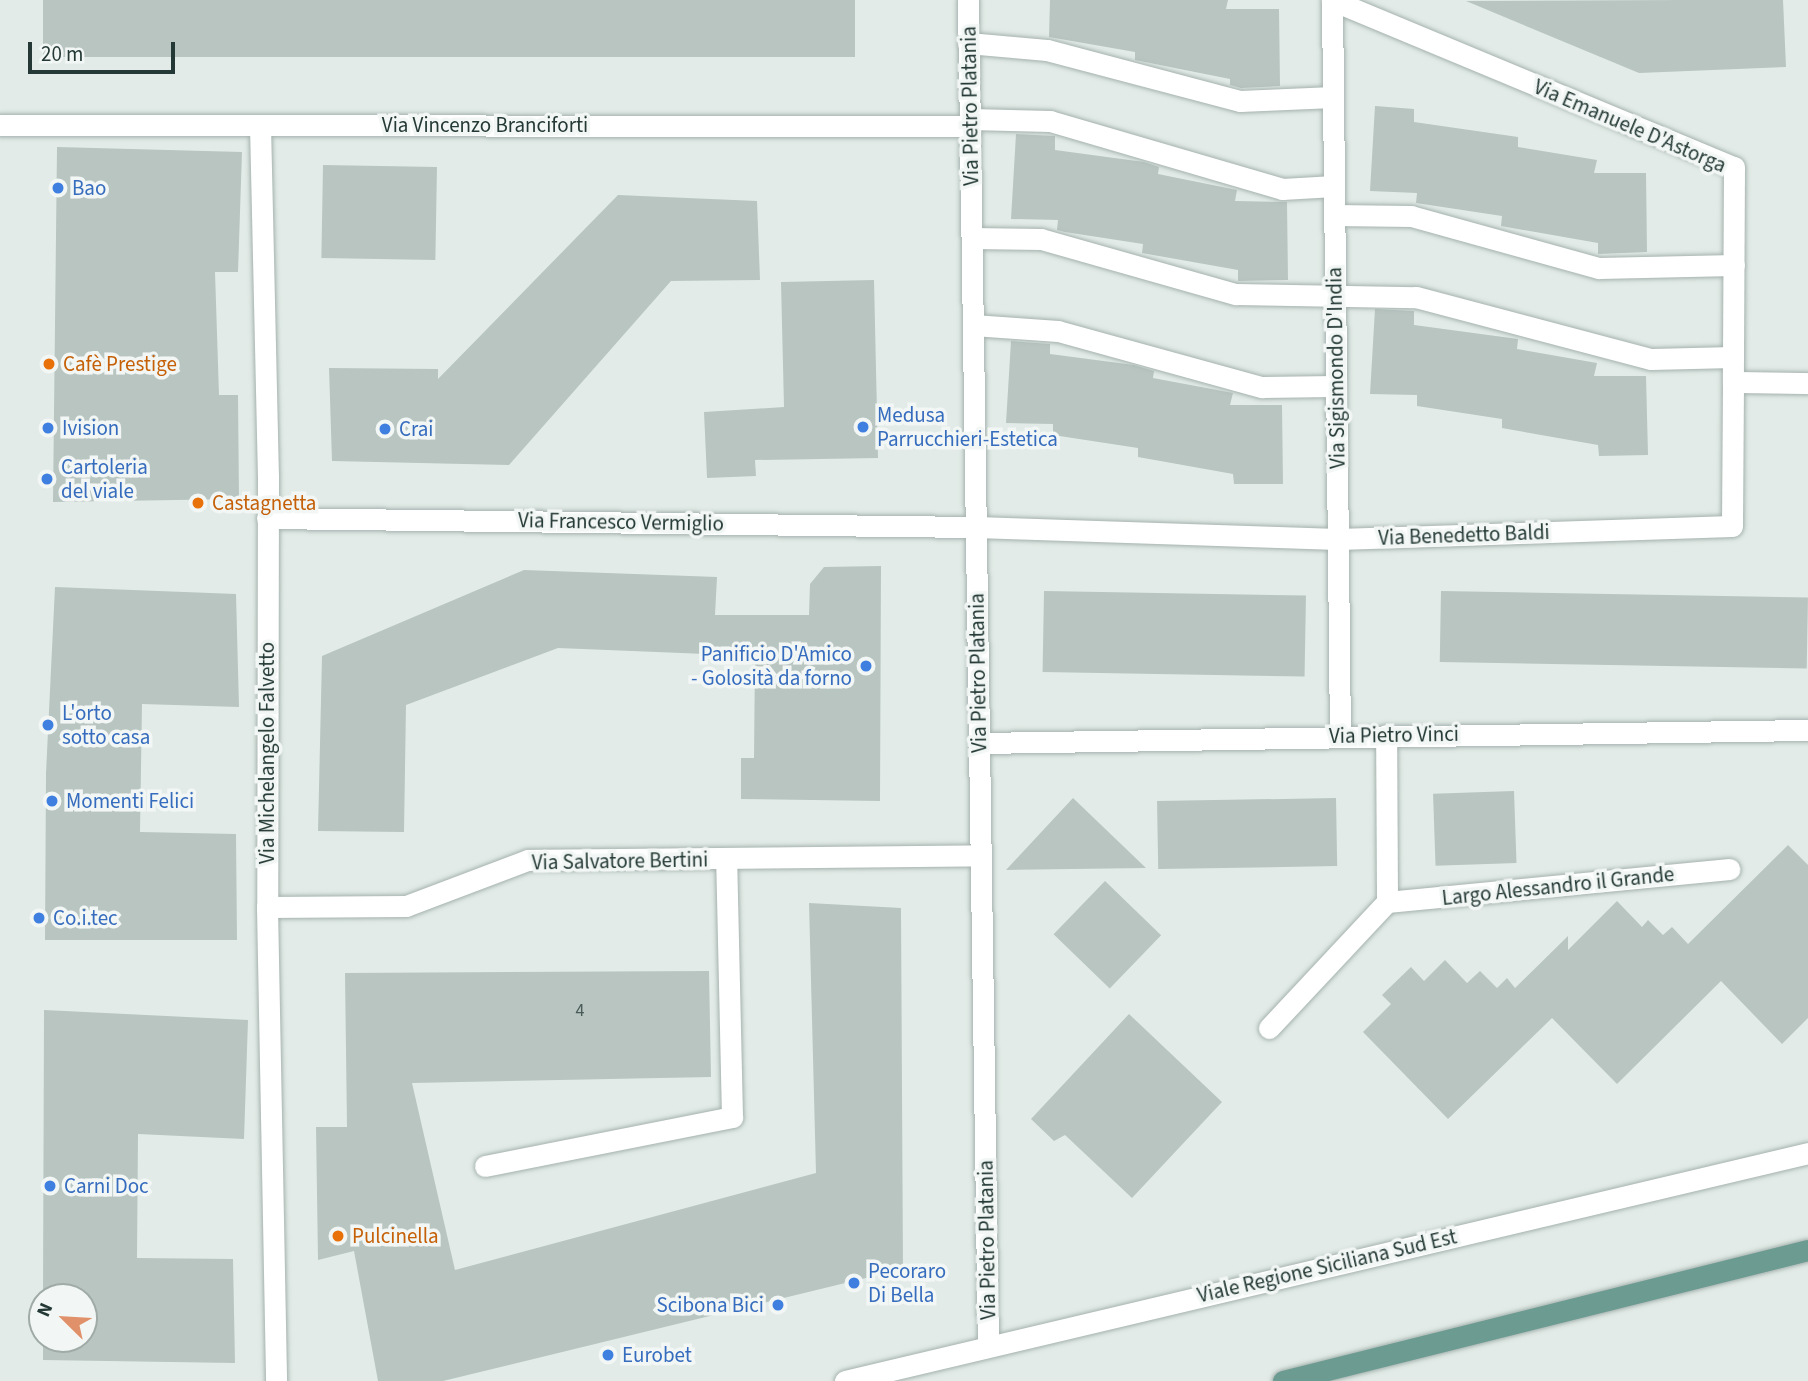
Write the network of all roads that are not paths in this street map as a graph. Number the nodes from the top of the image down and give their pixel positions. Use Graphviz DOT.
graph roads {
  1 [pos="968,0"];
  2 [pos="1332,0"];
  3 [pos="968,43"];
  4 [pos="1333,97"];
  5 [pos="970,123"];
  6 [pos="0,125"];
  7 [pos="260,125"];
  8 [pos="1334,186"];
  9 [pos="1334,215"];
  10 [pos="972,238"];
  11 [pos="1734,265"];
  12 [pos="1335,293"];
  13 [pos="973,325"];
  14 [pos="1733,357"];
  15 [pos="1733,382"];
  16 [pos="1808,383"];
  17 [pos="1335,386"];
  18 [pos="267,518"];
  19 [pos="976,527"];
  20 [pos="1338,539"];
  21 [pos="1808,730"];
  22 [pos="1386,735"];
  23 [pos="1340,736"];
  24 [pos="979,743"];
  25 [pos="981,855"];
  26 [pos="726,859"];
  27 [pos="1729,869"];
  28 [pos="1387,902"];
  29 [pos="267,907"];
  30 [pos="1269,1028"];
  31 [pos="1808,1153"];
  32 [pos="485,1166"];
  33 [pos="1808,1250"];
  34 [pos="988,1346"];
  35 [pos="276,1381"];
  36 [pos="845,1381"];
  37 [pos="1283,1381"];
  1 -- 3 [label="street, Via Pietro Platania"];
  2 -- 4 [label="street, Via Sigismondo D'India"];
  2 -- 11 [label="street, Via Emanuele D'Astorga"];
  3 -- 4 [label="street"];
  3 -- 5 [label="street, Via Pietro Platania"];
  4 -- 8 [label="street, Via Sigismondo D'India"];
  5 -- 7 [label="street, Via Vincenzo Branciforti"];
  5 -- 8 [label="street, Via Vincenzo Branciforti"];
  5 -- 10 [label="street, Via Pietro Platania"];
  6 -- 7 [label="street, Via Vincenzo Branciforti"];
  7 -- 18 [label="street, Via Michelangelo Falvetto"];
  8 -- 9 [label="street, Via Sigismondo D'India"];
  9 -- 11 [label="street"];
  9 -- 12 [label="street, Via Sigismondo D'India"];
  10 -- 12 [label="street"];
  10 -- 13 [label="street, Via Pietro Platania"];
  11 -- 14 [label="street, Via Emanuele D'Astorga"];
  12 -- 14 [label="street"];
  12 -- 17 [label="street, Via Sigismondo D'India"];
  13 -- 17 [label="street"];
  13 -- 19 [label="street, Via Pietro Platania"];
  14 -- 15 [label="street, Via Emanuele D'Astorga"];
  15 -- 16 [label="street"];
  15 -- 20 [label="street, Via Benedetto Baldi"];
  17 -- 20 [label="street, Via Sigismondo D'India"];
  18 -- 19 [label="street, Via Francesco Vermiglio"];
  18 -- 29 [label="street, Via Michelangelo Falvetto"];
  19 -- 20 [label="street, Via Benedetto Baldi"];
  19 -- 24 [label="street, Via Pietro Platania"];
  20 -- 23 [label="street, Via Sigismondo D'India"];
  21 -- 22 [label="street, Via Pietro Vinci"];
  22 -- 23 [label="street, Via Pietro Vinci"];
  22 -- 28 [label="street"];
  23 -- 24 [label="street, Via Pietro Vinci"];
  24 -- 25 [label="street, Via Pietro Platania"];
  25 -- 26 [label="street, Via Salvatore Bertini"];
  25 -- 34 [label="street, Via Pietro Platania"];
  26 -- 29 [label="street, Via Salvatore Bertini"];
  26 -- 32 [label="street"];
  27 -- 28 [label="street, Largo Alessandro il Grande"];
  28 -- 30 [label="street"];
  29 -- 35 [label="street, Via Michelangelo Falvetto"];
  31 -- 34 [label="street, Viale Regione Siciliana Sud Est"];
  33 -- 37 [label="main road"];
  34 -- 36 [label="street, Viale Regione Siciliana Sud Est"];
}
